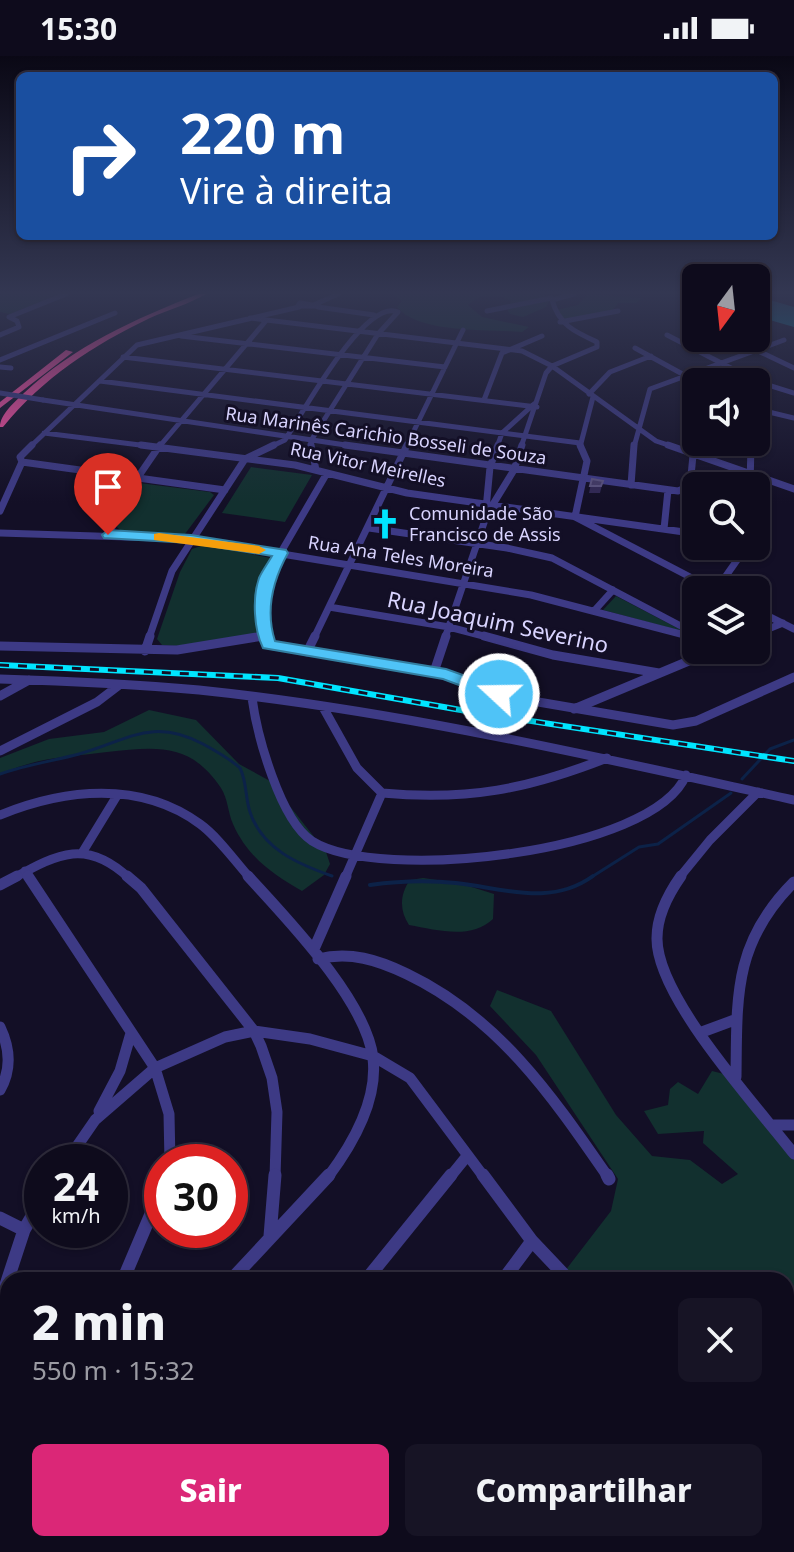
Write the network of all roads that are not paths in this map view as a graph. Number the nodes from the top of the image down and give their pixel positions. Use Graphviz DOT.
graph roads {
  1 [pos="52,364"];
  2 [pos="67,364"];
  3 [pos="116,364"];
  4 [pos="180,364"];
  5 [pos="228,364"];
  6 [pos="334,364"];
  7 [pos="358,364"];
  8 [pos="416,364"];
  9 [pos="447,364"];
  10 [pos="498,364"];
  11 [pos="548,364"];
  12 [pos="558,364"];
  13 [pos="630,364"];
  14 [pos="664,364"];
  15 [pos="723,364"];
  16 [pos="552,366"];
  17 [pos="0,367"];
  18 [pos="445,367"];
  19 [pos="11,368"];
  20 [pos="224,369"];
  21 [pos="562,374"];
  22 [pos="682,375"];
  23 [pos="682,377"];
  24 [pos="545,379"];
  25 [pos="100,381"];
  26 [pos="323,381"];
  27 [pos="346,384"];
  28 [pos="597,384"];
  29 [pos="580,387"];
  30 [pos="0,393"];
  31 [pos="794,393"];
  32 [pos="432,394"];
  33 [pos="591,395"];
  34 [pos="202,396"];
  35 [pos="484,400"];
  36 [pos="74,405"];
  37 [pos="535,405"];
  38 [pos="0,406"];
  39 [pos="610,408"];
  40 [pos="305,409"];
  41 [pos="589,411"];
  42 [pos="770,412"];
  43 [pos="331,413"];
  44 [pos="643,416"];
  45 [pos="794,418"];
  46 [pos="626,420"];
  47 [pos="181,421"];
  48 [pos="418,423"];
  49 [pos="0,425"];
  50 [pos="640,430"];
  51 [pos="44,433"];
  52 [pos="502,433"];
  53 [pos="289,435"];
  54 [pos="526,436"];
  55 [pos="649,437"];
  56 [pos="312,439"];
  57 [pos="580,443"];
  58 [pos="159,448"];
  59 [pos="635,448"];
  60 [pos="682,450"];
  61 [pos="403,454"];
  62 [pos="693,456"];
  63 [pos="696,456"];
  64 [pos="245,459"];
  65 [pos="22,462"];
  66 [pos="490,467"];
  67 [pos="316,470"];
  68 [pos="514,470"];
  69 [pos="741,472"];
  70 [pos="327,473"];
  71 [pos="138,477"];
  72 [pos="584,479"];
  73 [pos="770,481"];
  74 [pos="631,485"];
  75 [pos="794,489"];
  76 [pos="225,490"];
  77 [pos="387,490"];
  78 [pos="668,490"];
  79 [pos="488,508"];
  80 [pos="0,511"];
  81 [pos="575,517"];
  82 [pos="596,520"];
  83 [pos="203,522"];
  84 [pos="369,528"];
  85 [pos="591,528"];
  86 [pos="664,529"];
  87 [pos="682,532"];
  88 [pos="0,533"];
  89 [pos="108,535"];
  90 [pos="191,539"];
  91 [pos="476,543"];
  92 [pos="220,544"];
  93 [pos="281,553"];
  94 [pos="351,565"];
  95 [pos="687,576"];
  96 [pos="462,583"];
  97 [pos="613,590"];
  98 [pos="329,607"];
  99 [pos="594,611"];
  100 [pos="770,617"];
  101 [pos="783,623"];
  102 [pos="449,627"];
  103 [pos="682,628"];
  104 [pos="770,628"];
  105 [pos="794,629"];
  106 [pos="682,633"];
  107 [pos="265,636"];
  108 [pos="0,646"];
  109 [pos="145,651"];
  110 [pos="307,652"];
  111 [pos="682,664"];
  112 [pos="434,672"];
  113 [pos="659,673"];
  114 [pos="794,677"];
  115 [pos="0,679"];
  116 [pos="30,679"];
  117 [pos="118,686"];
  118 [pos="0,696"];
  119 [pos="252,698"];
  120 [pos="324,709"];
  121 [pos="573,709"];
  122 [pos="351,713"];
  123 [pos="336,728"];
  124 [pos="0,751"];
  125 [pos="575,751"];
  126 [pos="607,758"];
  127 [pos="572,772"];
  128 [pos="686,775"];
  129 [pos="758,792"];
  130 [pos="382,793"];
  131 [pos="118,794"];
  132 [pos="794,800"];
  133 [pos="0,815"];
  134 [pos="82,853"];
  135 [pos="358,853"];
  136 [pos="25,871"];
  137 [pos="794,882"];
  138 [pos="0,885"];
  139 [pos="316,954"];
  140 [pos="737,1019"];
  141 [pos="0,1027"];
  142 [pos="254,1031"];
  143 [pos="702,1032"];
  144 [pos="131,1033"];
  145 [pos="373,1056"];
  146 [pos="155,1068"];
  147 [pos="736,1077"];
  148 [pos="0,1090"];
  149 [pos="95,1120"];
  150 [pos="773,1125"];
  151 [pos="794,1125"];
  152 [pos="78,1144"];
  153 [pos="172,1144"];
  154 [pos="794,1154"];
  155 [pos="467,1156"];
  156 [pos="609,1179"];
  157 [pos="0,1218"];
  158 [pos="24,1230"];
  159 [pos="144,1230"];
  160 [pos="270,1236"];
  161 [pos="532,1241"];
  162 [pos="10,1272"];
  163 [pos="126,1272"];
  164 [pos="238,1272"];
  165 [pos="373,1272"];
  166 [pos="509,1272"];
  167 [pos="561,1272"];
  1 -- 38 [label="highway"];
  2 -- 49 [label="highway"];
  3 -- 25 [label="street"];
  4 -- 20 [label="street"];
  5 -- 20 [label="street"];
  6 -- 26 [label="street"];
  7 -- 27 [label="street"];
  8 -- 18 [label="street"];
  9 -- 18 [label="street"];
  10 -- 35 [label="street"];
  11 -- 16 [label="street"];
  12 -- 16 [label="street"];
  13 -- 28 [label="street"];
  14 -- 22 [label="street"];
  15 -- 31 [label="street"];
  16 -- 21 [label="street"];
  16 -- 24 [label="street"];
  17 -- 19 [label="street"];
  18 -- 32 [label="street"];
  20 -- 26 [label="street"];
  20 -- 34 [label="street"];
  21 -- 24 [label="street"];
  21 -- 29 [label="street"];
  23 -- 44 [label="street"];
  24 -- 37 [label="street"];
  25 -- 34 [label="street"];
  25 -- 36 [label="street"];
  26 -- 27 [label="street"];
  26 -- 40 [label="street"];
  27 -- 32 [label="street"];
  27 -- 43 [label="street"];
  28 -- 29 [label="street"];
  28 -- 33 [label="street"];
  29 -- 33 [label="street"];
  30 -- 36 [label="street, Rua Marinês Carichio Bosseli de Souza, bridge"];
  32 -- 35 [label="street"];
  32 -- 48 [label="street"];
  33 -- 39 [label="street"];
  33 -- 41 [label="street"];
  34 -- 40 [label="street"];
  34 -- 47 [label="street"];
  35 -- 37 [label="street"];
  36 -- 47 [label="street, Rua Marinês Carichio Bosseli de Souza"];
  36 -- 51 [label="street"];
  37 -- 52 [label="street"];
  37 -- 54 [label="street"];
  39 -- 41 [label="street"];
  39 -- 46 [label="street"];
  40 -- 43 [label="street"];
  40 -- 53 [label="street"];
  41 -- 57 [label="street"];
  42 -- 45 [label="street"];
  43 -- 48 [label="street"];
  43 -- 56 [label="street"];
  44 -- 46 [label="street"];
  44 -- 50 [label="street"];
  46 -- 50 [label="street"];
  47 -- 53 [label="street, Rua Marinês Carichio Bosseli de Souza"];
  47 -- 58 [label="street"];
  48 -- 52 [label="street"];
  48 -- 61 [label="street"];
  50 -- 55 [label="street"];
  50 -- 59 [label="street"];
  51 -- 58 [label="street, Rua Vitor Meirelles"];
  51 -- 65 [label="street"];
  52 -- 54 [label="street"];
  52 -- 66 [label="street"];
  53 -- 56 [label="street, Rua Marinês Carichio Bosseli de Souza"];
  53 -- 64 [label="street"];
  54 -- 57 [label="street"];
  54 -- 68 [label="street"];
  55 -- 59 [label="street"];
  55 -- 60 [label="street"];
  56 -- 61 [label="street, Rua Marinês Carichio Bosseli de Souza"];
  56 -- 67 [label="street"];
  57 -- 72 [label="street"];
  58 -- 64 [label="street, Rua Vitor Meirelles"];
  58 -- 71 [label="street"];
  59 -- 74 [label="street"];
  61 -- 66 [label="street, Rua Marinês Carichio Bosseli de Souza"];
  61 -- 77 [label="street"];
  62 -- 78 [label="street, Rua Marinês Carichio Bosseli de Souza"];
  63 -- 69 [label="street"];
  64 -- 67 [label="street, Rua Vitor Meirelles"];
  64 -- 76 [label="street"];
  65 -- 71 [label="street"];
  65 -- 80 [label="street"];
  66 -- 68 [label="street, Rua Marinês Carichio Bosseli de Souza"];
  66 -- 79 [label="street"];
  67 -- 70 [label="street, Rua Vitor Meirelles"];
  68 -- 72 [label="street, Rua Marinês Carichio Bosseli de Souza"];
  68 -- 79 [label="street"];
  70 -- 77 [label="street, Rua Vitor Meirelles"];
  70 -- 93 [label="street"];
  71 -- 76 [label="street"];
  71 -- 89 [label="street"];
  72 -- 74 [label="street, Rua Marinês Carichio Bosseli de Souza"];
  72 -- 81 [label="street"];
  73 -- 75 [label="street"];
  74 -- 78 [label="street, Rua Marinês Carichio Bosseli de Souza"];
  76 -- 83 [label="street"];
  77 -- 79 [label="street, Rua Vitor Meirelles"];
  77 -- 84 [label="street"];
  78 -- 86 [label="street"];
  79 -- 81 [label="street, Rua Vitor Meirelles"];
  79 -- 91 [label="street"];
  81 -- 82 [label="street"];
  81 -- 85 [label="street, Rua Vitor Meirelles"];
  82 -- 85 [label="street"];
  82 -- 86 [label="street"];
  83 -- 90 [label="street"];
  83 -- 92 [label="street"];
  84 -- 91 [label="street"];
  84 -- 94 [label="street"];
  85 -- 95 [label="street, Rua Vitor Meirelles"];
  86 -- 87 [label="street"];
  88 -- 89 [label="street, Rua Ana Teles Moreira"];
  89 -- 90 [label="street, Rua Ana Teles Moreira"];
  90 -- 92 [label="street, Rua Ana Teles Moreira"];
  90 -- 109 [label="street"];
  91 -- 96 [label="street"];
  91 -- 97 [label="street"];
  92 -- 93 [label="street, Rua Ana Teles Moreira"];
  93 -- 94 [label="street, Rua Ana Teles Moreira"];
  93 -- 107 [label="street"];
  94 -- 96 [label="street, Rua Ana Teles Moreira"];
  94 -- 98 [label="street"];
  96 -- 99 [label="street, Rua Ana Teles Moreira"];
  96 -- 102 [label="street"];
  97 -- 99 [label="street"];
  97 -- 103 [label="street"];
  98 -- 102 [label="street, Rua Joaquim Severino"];
  98 -- 110 [label="street"];
  99 -- 106 [label="street, Rua Ana Teles Moreira"];
  100 -- 101 [label="street"];
  101 -- 104 [label="street"];
  101 -- 105 [label="street"];
  102 -- 112 [label="street"];
  102 -- 113 [label="street, Rua Joaquim Severino"];
  107 -- 109 [label="street"];
  107 -- 110 [label="street"];
  108 -- 109 [label="street"];
  110 -- 112 [label="street"];
  111 -- 113 [label="street"];
  112 -- 121 [label="street"];
  113 -- 121 [label="street"];
  114 -- 121 [label="street"];
  115 -- 116 [label="street"];
  116 -- 117 [label="street"];
  116 -- 118 [label="street"];
  117 -- 119 [label="street"];
  117 -- 124 [label="street"];
  119 -- 120 [label="street"];
  119 -- 135 [label="street"];
  120 -- 122 [label="street"];
  120 -- 123 [label="street"];
  122 -- 123 [label="street"];
  122 -- 125 [label="street"];
  123 -- 130 [label="street"];
  125 -- 126 [label="street"];
  125 -- 127 [label="street"];
  126 -- 127 [label="street"];
  126 -- 128 [label="street"];
  127 -- 130 [label="street"];
  128 -- 129 [label="street"];
  128 -- 135 [label="street"];
  129 -- 132 [label="street"];
  129 -- 143 [label="street"];
  130 -- 135 [label="street"];
  131 -- 133 [label="street"];
  131 -- 134 [label="street"];
  131 -- 139 [label="street"];
  134 -- 136 [label="street"];
  134 -- 142 [label="street"];
  135 -- 139 [label="street"];
  136 -- 138 [label="street"];
  136 -- 144 [label="street"];
  137 -- 140 [label="street"];
  139 -- 145 [label="street"];
  139 -- 156 [label="street"];
  140 -- 143 [label="street"];
  140 -- 147 [label="street"];
  141 -- 148 [label="street"];
  142 -- 145 [label="street"];
  142 -- 146 [label="street"];
  142 -- 160 [label="street"];
  143 -- 147 [label="street"];
  144 -- 146 [label="street"];
  144 -- 149 [label="street"];
  145 -- 155 [label="street"];
  145 -- 160 [label="street"];
  146 -- 149 [label="street"];
  146 -- 153 [label="street"];
  147 -- 150 [label="street"];
  149 -- 152 [label="street"];
  150 -- 151 [label="street"];
  150 -- 154 [label="street"];
  155 -- 161 [label="street"];
  155 -- 165 [label="street"];
  157 -- 158 [label="street"];
  158 -- 162 [label="street"];
  159 -- 163 [label="street"];
  160 -- 164 [label="street"];
  161 -- 166 [label="street"];
  161 -- 167 [label="street"];
}
